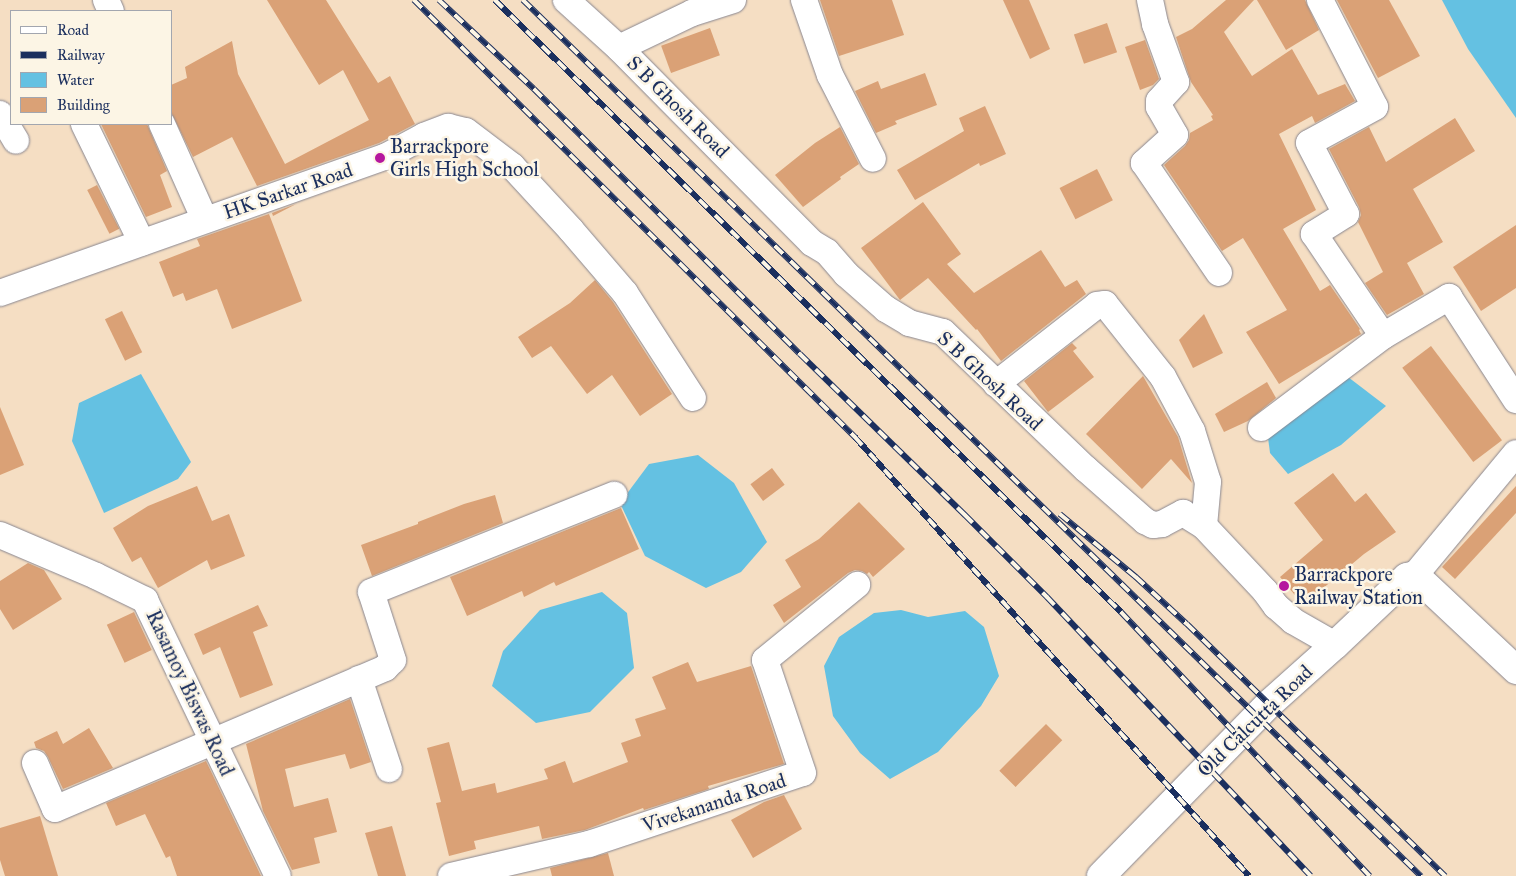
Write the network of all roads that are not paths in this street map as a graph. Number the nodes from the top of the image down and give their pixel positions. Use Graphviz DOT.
graph roads {
  1 [pos="566,0"];
  2 [pos="733,0"];
  3 [pos="804,0"];
  4 [pos="1150,0"];
  5 [pos="1320,0"];
  6 [pos="619,48"];
  7 [pos="0,114"];
  8 [pos="84,125"];
  9 [pos="162,125"];
  10 [pos="16,142"];
  11 [pos="873,158"];
  12 [pos="205,220"];
  13 [pos="142,243"];
  14 [pos="1219,273"];
  15 [pos="0,293"];
  16 [pos="1383,336"];
  17 [pos="996,384"];
  18 [pos="693,398"];
  19 [pos="1516,400"];
  20 [pos="1261,428"];
  21 [pos="1516,453"];
  22 [pos="614,494"];
  23 [pos="1204,526"];
  24 [pos="0,536"];
  25 [pos="1415,575"];
  26 [pos="857,585"];
  27 [pos="1335,645"];
  28 [pos="1516,670"];
  29 [pos="359,679"];
  30 [pos="212,742"];
  31 [pos="35,763"];
  32 [pos="389,769"];
  33 [pos="278,876"];
  34 [pos="451,876"];
  35 [pos="1101,876"];
  1 -- 6 [label="street, S B Ghosh Road"];
  2 -- 6 [label="street"];
  3 -- 11 [label="street"];
  4 -- 14 [label="street"];
  5 -- 16 [label="street"];
  6 -- 17 [label="street, S B Ghosh Road"];
  7 -- 10 [label="street"];
  8 -- 13 [label="street"];
  9 -- 12 [label="street"];
  12 -- 13 [label="street, HK Sarkar Road"];
  12 -- 18 [label="street, HK Sarkar Road"];
  13 -- 15 [label="street, HK Sarkar Road"];
  16 -- 19 [label="street"];
  16 -- 20 [label="street"];
  17 -- 23 [label="street, S B Ghosh Road"];
  17 -- 23 [label="street"];
  21 -- 25 [label="street"];
  22 -- 29 [label="street"];
  23 -- 27 [label="street, S B Ghosh Road"];
  24 -- 30 [label="street, Rasamoy Biswas Road"];
  25 -- 27 [label="main road, Old Calcutta Road"];
  25 -- 28 [label="main road"];
  26 -- 34 [label="street, Vivekananda Road"];
  27 -- 35 [label="main road, Old Calcutta Road"];
  29 -- 30 [label="street"];
  29 -- 32 [label="street"];
  30 -- 31 [label="street"];
  30 -- 33 [label="street, Rasamoy Biswas Road"];
}
